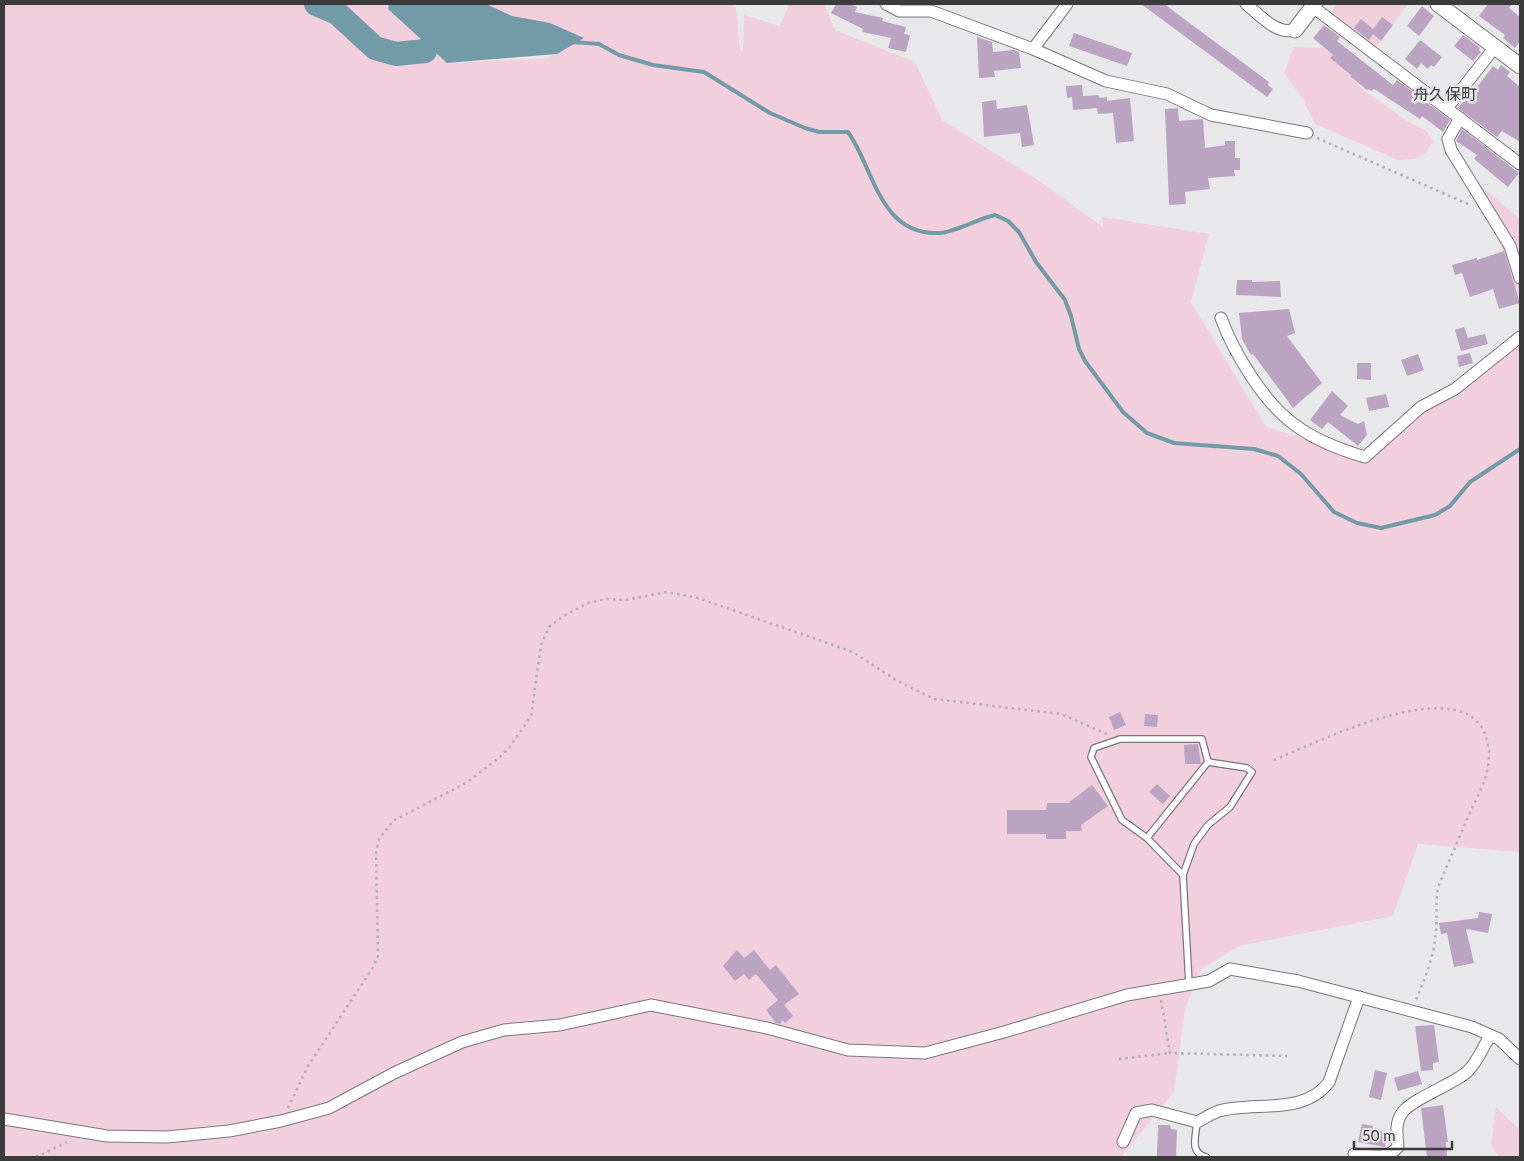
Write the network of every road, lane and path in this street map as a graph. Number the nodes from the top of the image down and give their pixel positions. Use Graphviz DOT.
graph roads {
  1 [pos="886,4"];
  2 [pos="1068,4"];
  3 [pos="1246,4"];
  4 [pos="1314,5"];
  5 [pos="932,7"];
  6 [pos="1295,30"];
  7 [pos="1033,49"];
  8 [pos="1500,51"];
  9 [pos="1520,66"];
  10 [pos="1447,108"];
  11 [pos="1460,118"];
  12 [pos="1307,133"];
  13 [pos="1520,164"];
  14 [pos="1490,214"];
  15 [pos="1520,278"];
  16 [pos="1222,318"];
  17 [pos="1520,337"];
  18 [pos="1120,739"];
  19 [pos="1274,760"];
  20 [pos="1208,762"];
  21 [pos="1147,838"];
  22 [pos="1183,875"];
  23 [pos="1189,984"];
  24 [pos="1160,989"];
  25 [pos="1359,997"];
  26 [pos="1412,1010"];
  27 [pos="1490,1036"];
  28 [pos="1170,1053"];
  29 [pos="1287,1056"];
  30 [pos="1520,1058"];
  31 [pos="1118,1059"];
  32 [pos="4,1119"];
  33 [pos="281,1121"];
  34 [pos="1198,1122"];
  35 [pos="86,1132"];
  36 [pos="1123,1142"];
  37 [pos="1353,1156"];
  38 [pos="36,1157"];
  39 [pos="1206,1157"];
  1 -- 5 [label="street"];
  2 -- 7 [label="street"];
  3 -- 6 [label="street"];
  4 -- 6 [label="street"];
  4 -- 10 [label="street"];
  5 -- 7 [label="street"];
  7 -- 12 [label="street"];
  8 -- 9 [label="street"];
  8 -- 10 [label="street"];
  10 -- 11 [label="street"];
  11 -- 13 [label="street"];
  11 -- 14 [label="street"];
  12 -- 14 [label="path"];
  14 -- 15 [label="street"];
  16 -- 17 [label="street"];
  18 -- 20 [label="lane"];
  18 -- 21 [label="lane"];
  18 -- 33 [label="path"];
  19 -- 26 [label="path"];
  20 -- 21 [label="lane"];
  20 -- 22 [label="lane"];
  21 -- 22 [label="lane"];
  22 -- 23 [label="lane"];
  23 -- 24 [label="street"];
  23 -- 25 [label="street"];
  24 -- 28 [label="path"];
  24 -- 33 [label="street"];
  25 -- 26 [label="street"];
  25 -- 34 [label="street"];
  26 -- 27 [label="street"];
  27 -- 30 [label="street"];
  27 -- 37 [label="street"];
  28 -- 29 [label="path"];
  28 -- 31 [label="path"];
  32 -- 35 [label="street"];
  33 -- 35 [label="street"];
  34 -- 36 [label="street"];
  34 -- 39 [label="lane"];
  35 -- 38 [label="path"];
}
